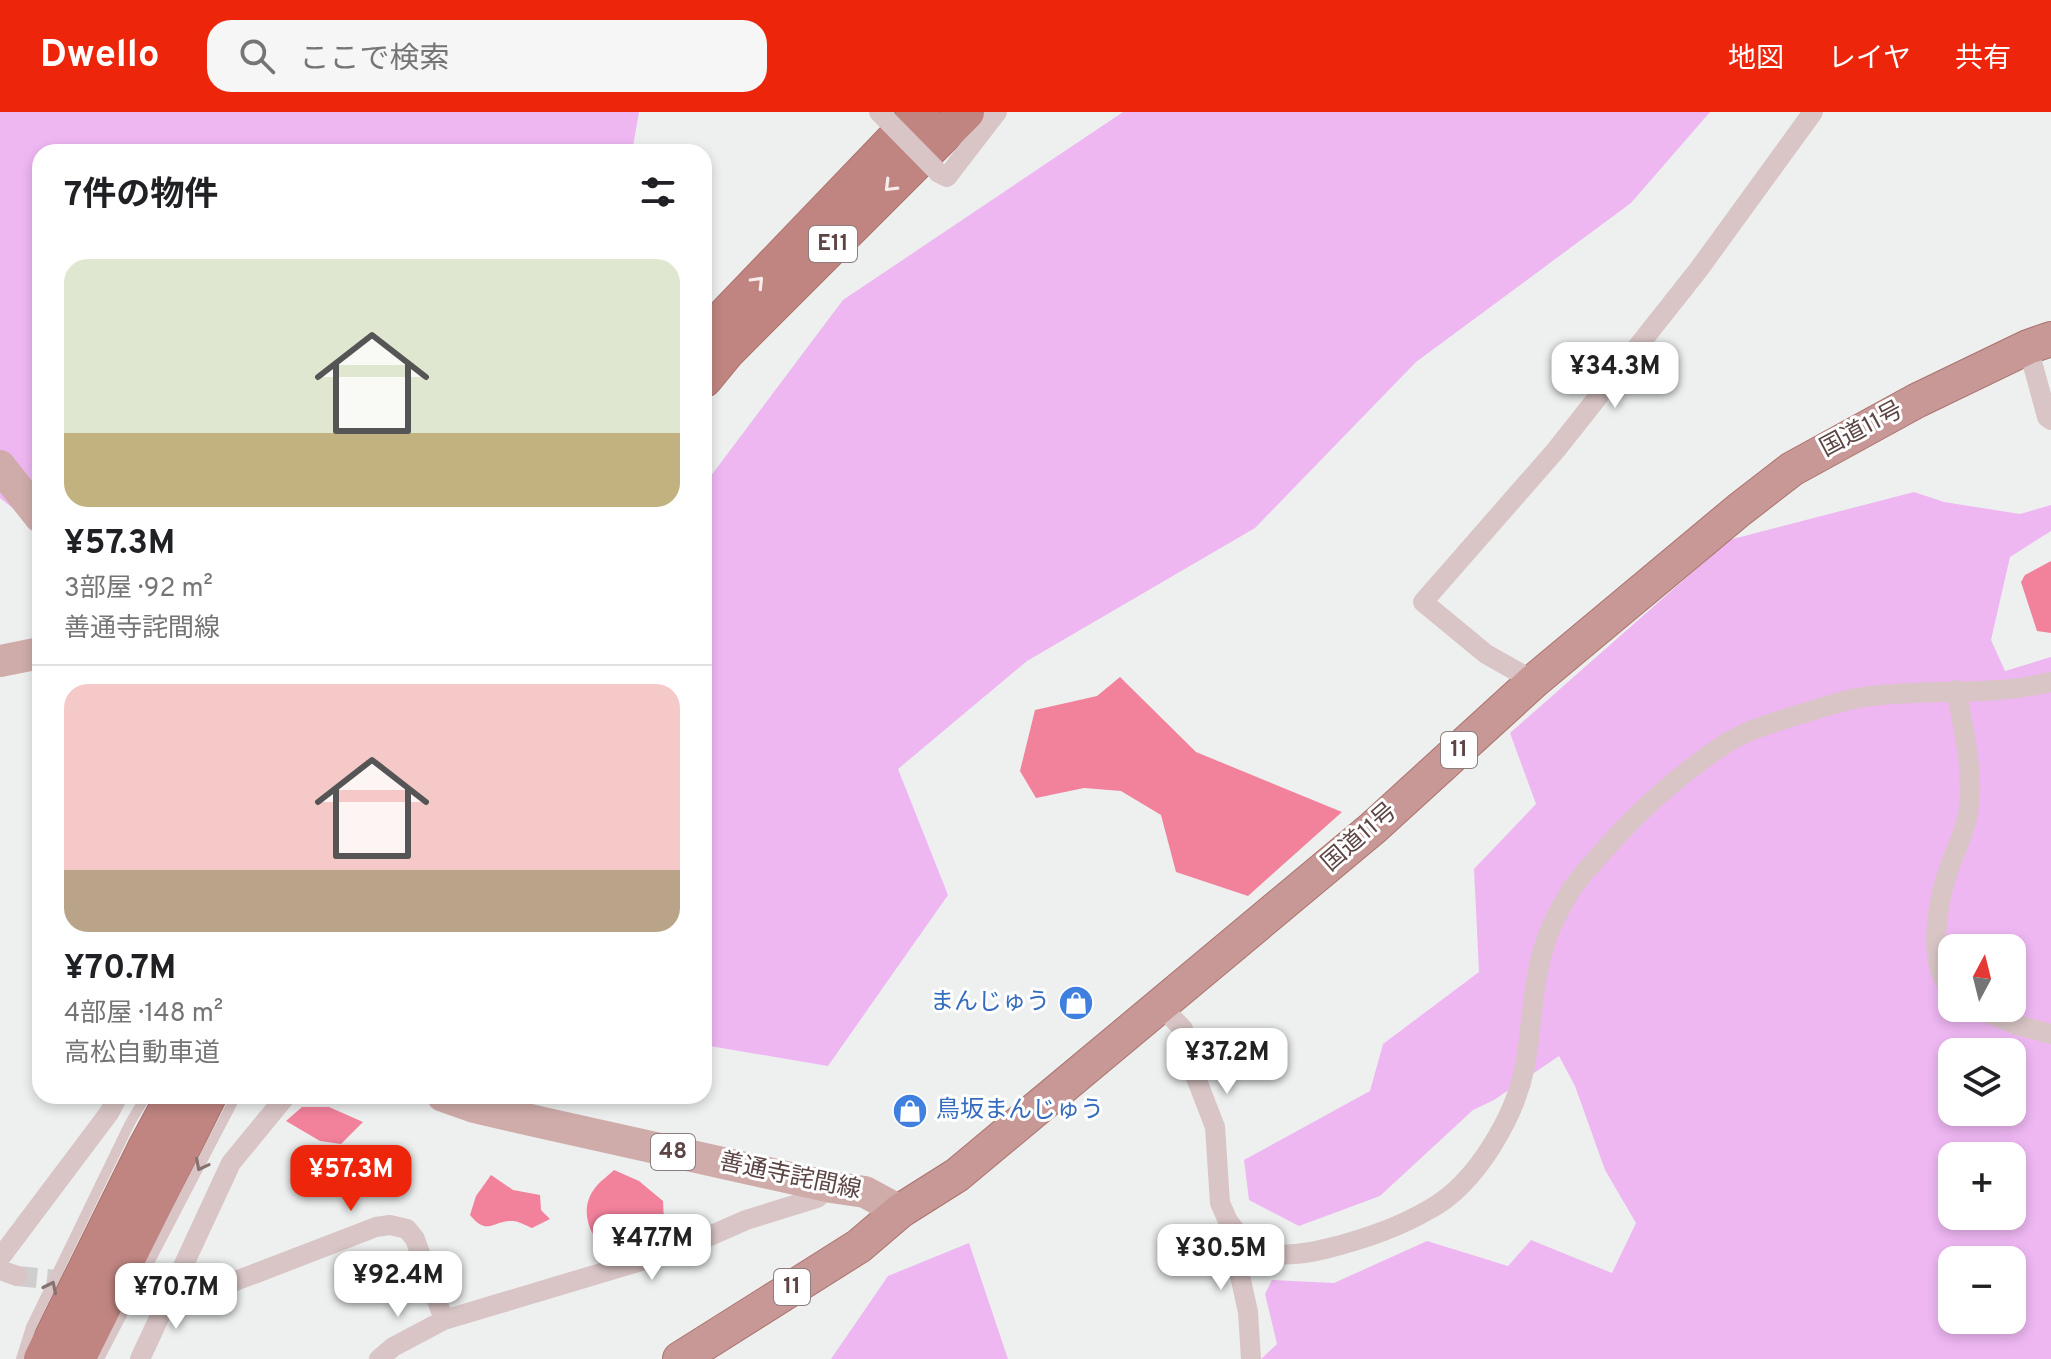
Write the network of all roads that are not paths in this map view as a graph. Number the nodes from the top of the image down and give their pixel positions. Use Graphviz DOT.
graph roads {
  1 [pos="879,112"];
  2 [pos="921,112"];
  3 [pos="966,112"];
  4 [pos="997,112"];
  5 [pos="1813,112"];
  6 [pos="712,330"];
  7 [pos="2040,343"];
  8 [pos="712,370"];
  9 [pos="2051,420"];
  10 [pos="0,466"];
  11 [pos="32,507"];
  12 [pos="32,655"];
  13 [pos="0,661"];
  14 [pos="1534,681"];
  15 [pos="2051,682"];
  16 [pos="1956,690"];
  17 [pos="1938,971"];
  18 [pos="1161,1006"];
  19 [pos="2010,1022"];
  20 [pos="2051,1034"];
  21 [pos="114,1104"];
  22 [pos="141,1104"];
  23 [pos="170,1104"];
  24 [pos="204,1104"];
  25 [pos="232,1104"];
  26 [pos="279,1104"];
  27 [pos="466,1104"];
  28 [pos="831,1187"];
  29 [pos="900,1211"];
  30 [pos="1228,1221"];
  31 [pos="0,1258"];
  32 [pos="167,1288"];
  33 [pos="444,1320"];
  34 [pos="21,1359"];
  35 [pos="42,1359"];
  36 [pos="77,1359"];
  37 [pos="99,1359"];
  38 [pos="140,1359"];
  39 [pos="379,1359"];
  40 [pos="680,1359"];
  41 [pos="1251,1359"];
  1 -- 4 [label="street, bridge"];
  6 -- 2 [label="highway, E11, one-way"];
  3 -- 8 [label="highway, E11, one-way"];
  5 -- 14 [label="street"];
  7 -- 9 [label="street"];
  7 -- 14 [label="highway, 国道11号 / 11"];
  10 -- 11 [label="main road"];
  12 -- 13 [label="main road"];
  14 -- 18 [label="highway, 国道11号 / 11"];
  15 -- 16 [label="street"];
  16 -- 17 [label="street"];
  16 -- 30 [label="street"];
  18 -- 29 [label="highway, 国道11号 / 11"];
  18 -- 30 [label="street"];
  19 -- 20 [label="street"];
  21 -- 31 [label="street"];
  34 -- 22 [label="lane, one-way"];
  23 -- 35 [label="highway"];
  24 -- 36 [label="highway"];
  25 -- 37 [label="lane, one-way"];
  26 -- 32 [label="street"];
  27 -- 28 [label="main road, 善通寺詫間線 / 48"];
  28 -- 29 [label="main road, 善通寺詫間線 / 48"];
  28 -- 33 [label="street"];
  29 -- 40 [label="highway, 国道11号 / 11"];
  30 -- 41 [label="street"];
  32 -- 33 [label="street"];
  32 -- 38 [label="street"];
  33 -- 39 [label="street"];
}
